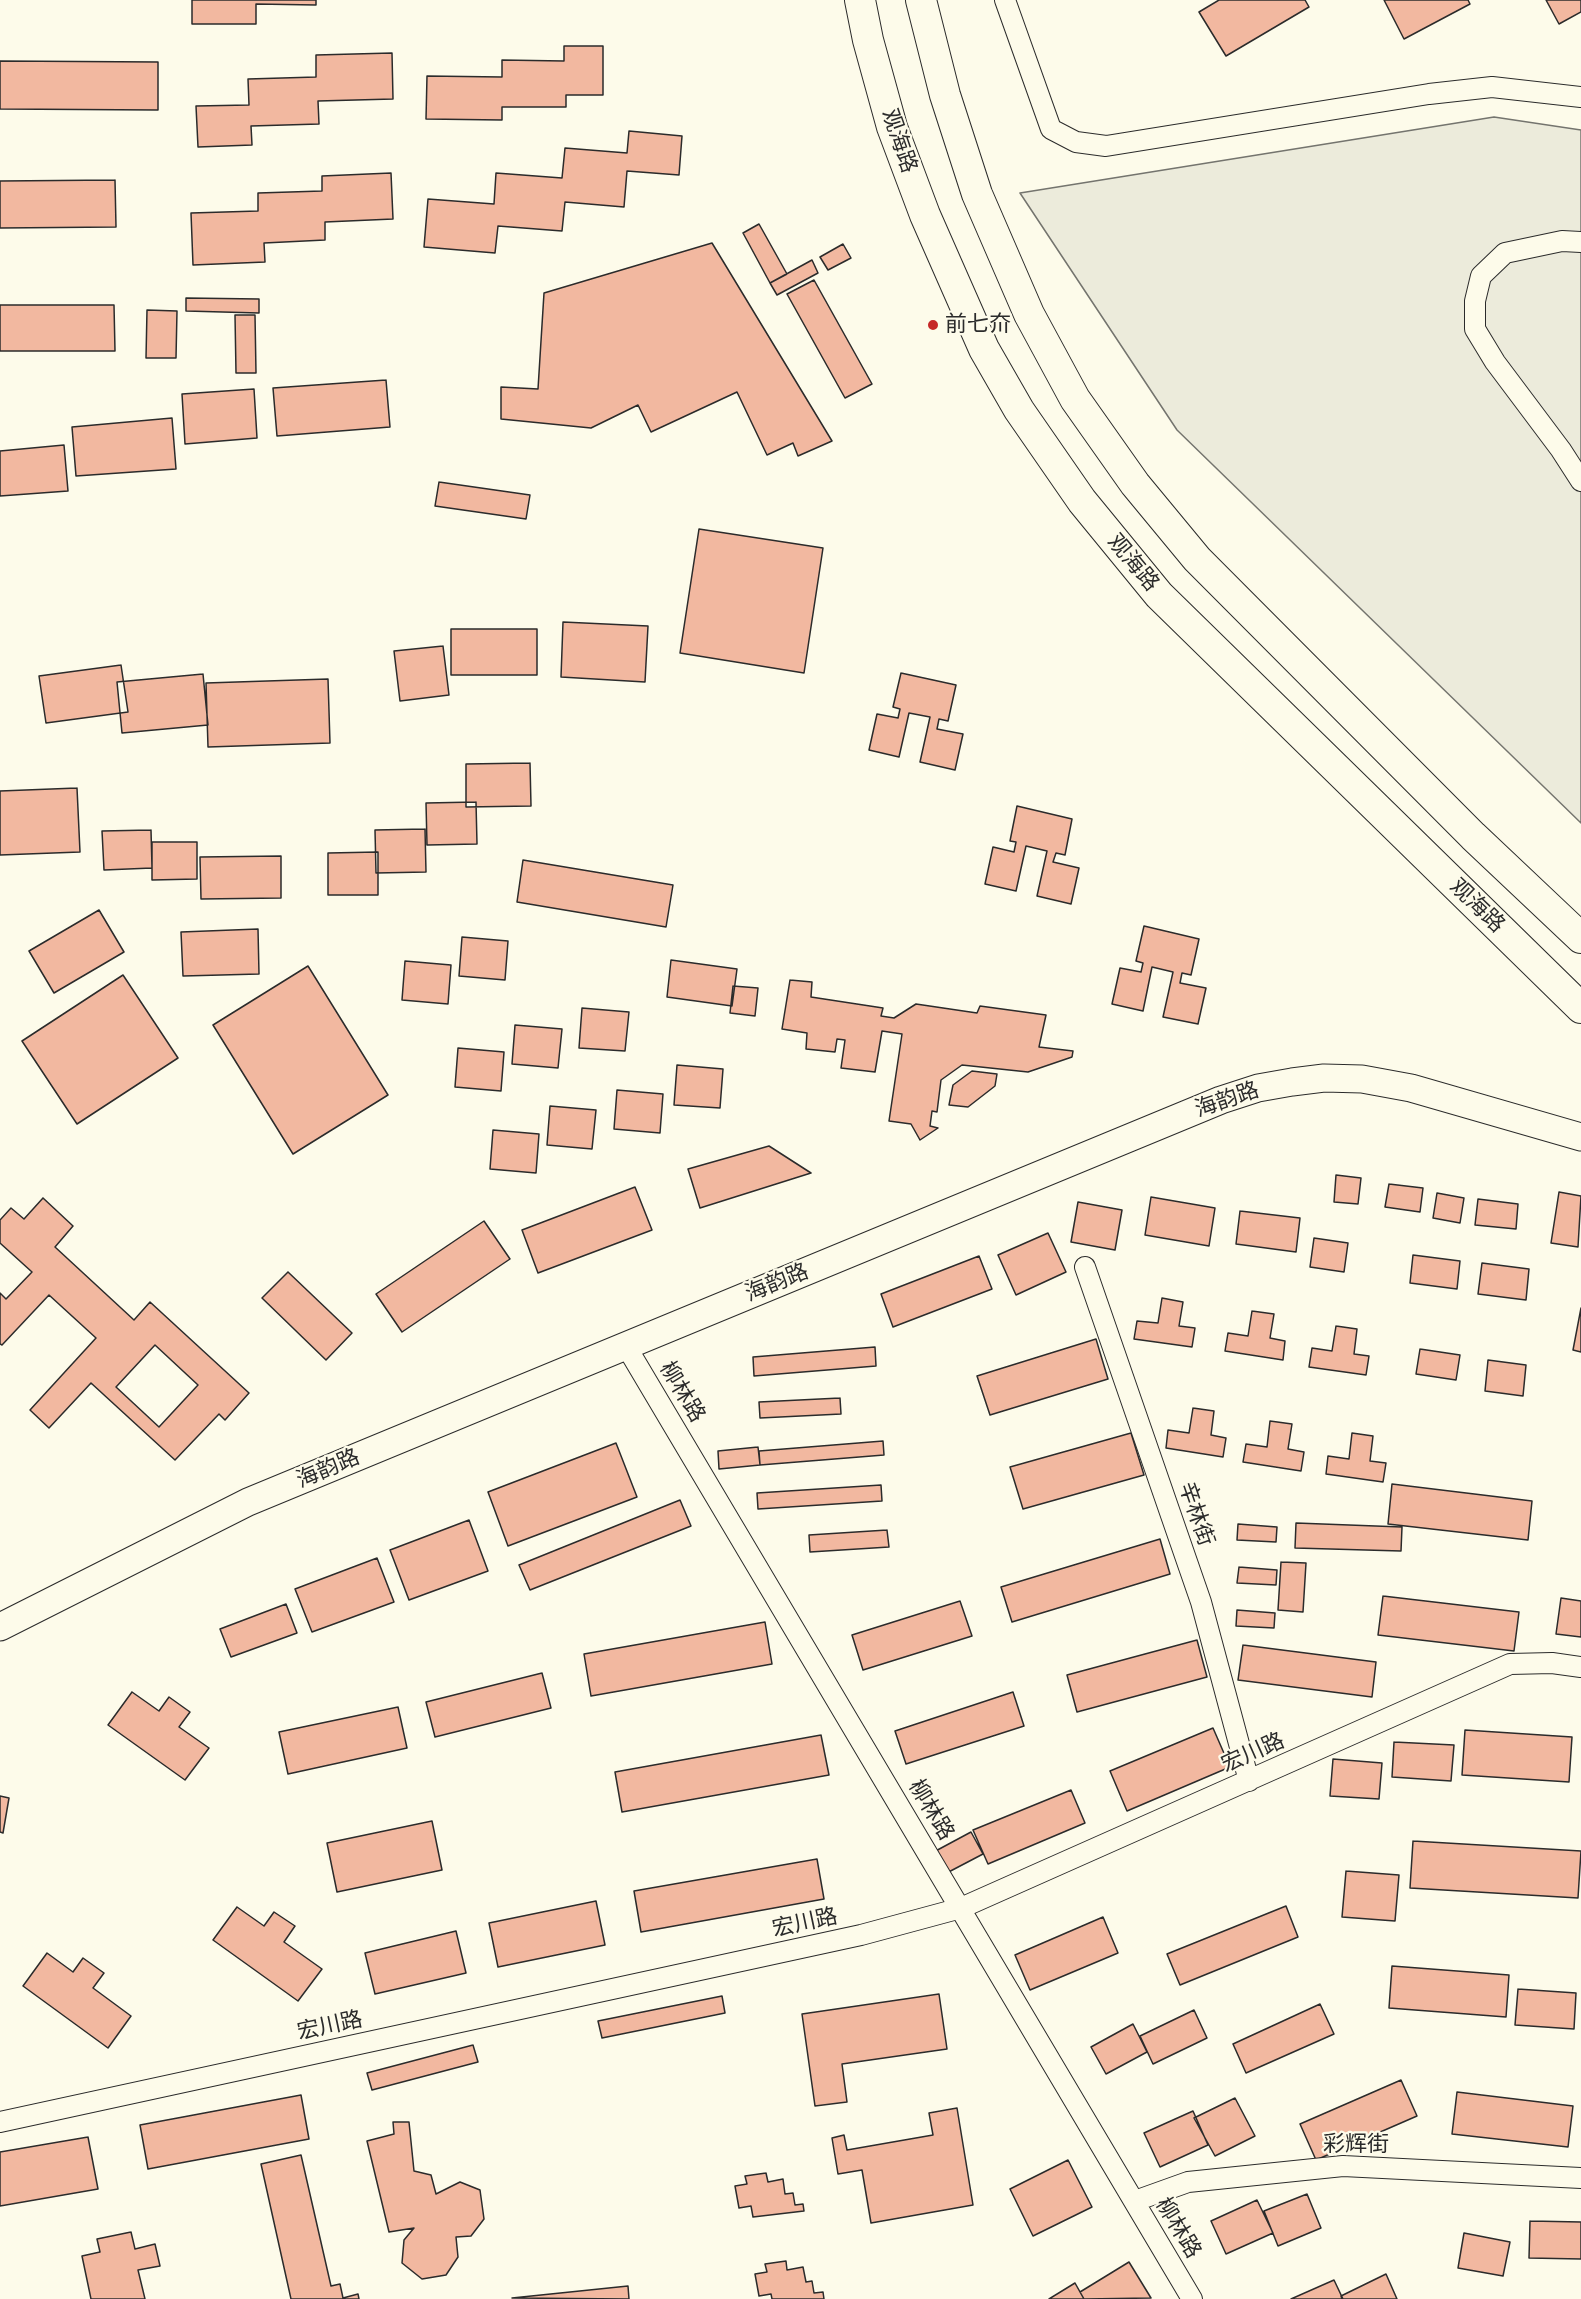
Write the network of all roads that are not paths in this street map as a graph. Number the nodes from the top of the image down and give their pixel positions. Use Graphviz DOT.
graph roads {
  1 [pos="860,0"];
  2 [pos="921,0"];
  3 [pos="1005,0"];
  4 [pos="1581,97"];
  5 [pos="1581,242"];
  6 [pos="1581,481"];
  7 [pos="1581,938"];
  8 [pos="1581,1008"];
  9 [pos="1581,1137"];
  10 [pos="1085,1267"];
  11 [pos="626,1346"];
  12 [pos="0,1628"];
  13 [pos="1581,1667"];
  14 [pos="1249,1781"];
  15 [pos="961,1908"];
  16 [pos="0,2122"];
  17 [pos="1581,2178"];
  18 [pos="1135,2201"];
  19 [pos="1192,2299"];
  1 -- 8 [label="main road, 观海路"];
  2 -- 7 [label="main road"];
  3 -- 4 [label="street"];
  5 -- 6 [label="street"];
  9 -- 11 [label="street, 海韵路"];
  10 -- 14 [label="street, 辛林街"];
  11 -- 12 [label="street, 海韵路"];
  11 -- 15 [label="street, 柳林路"];
  13 -- 14 [label="street, 宏川路"];
  14 -- 15 [label="street, 宏川路"];
  15 -- 16 [label="street, 宏川路"];
  15 -- 18 [label="street, 柳林路"];
  17 -- 18 [label="street, 彩辉街"];
  18 -- 19 [label="street, 柳林路"];
}
